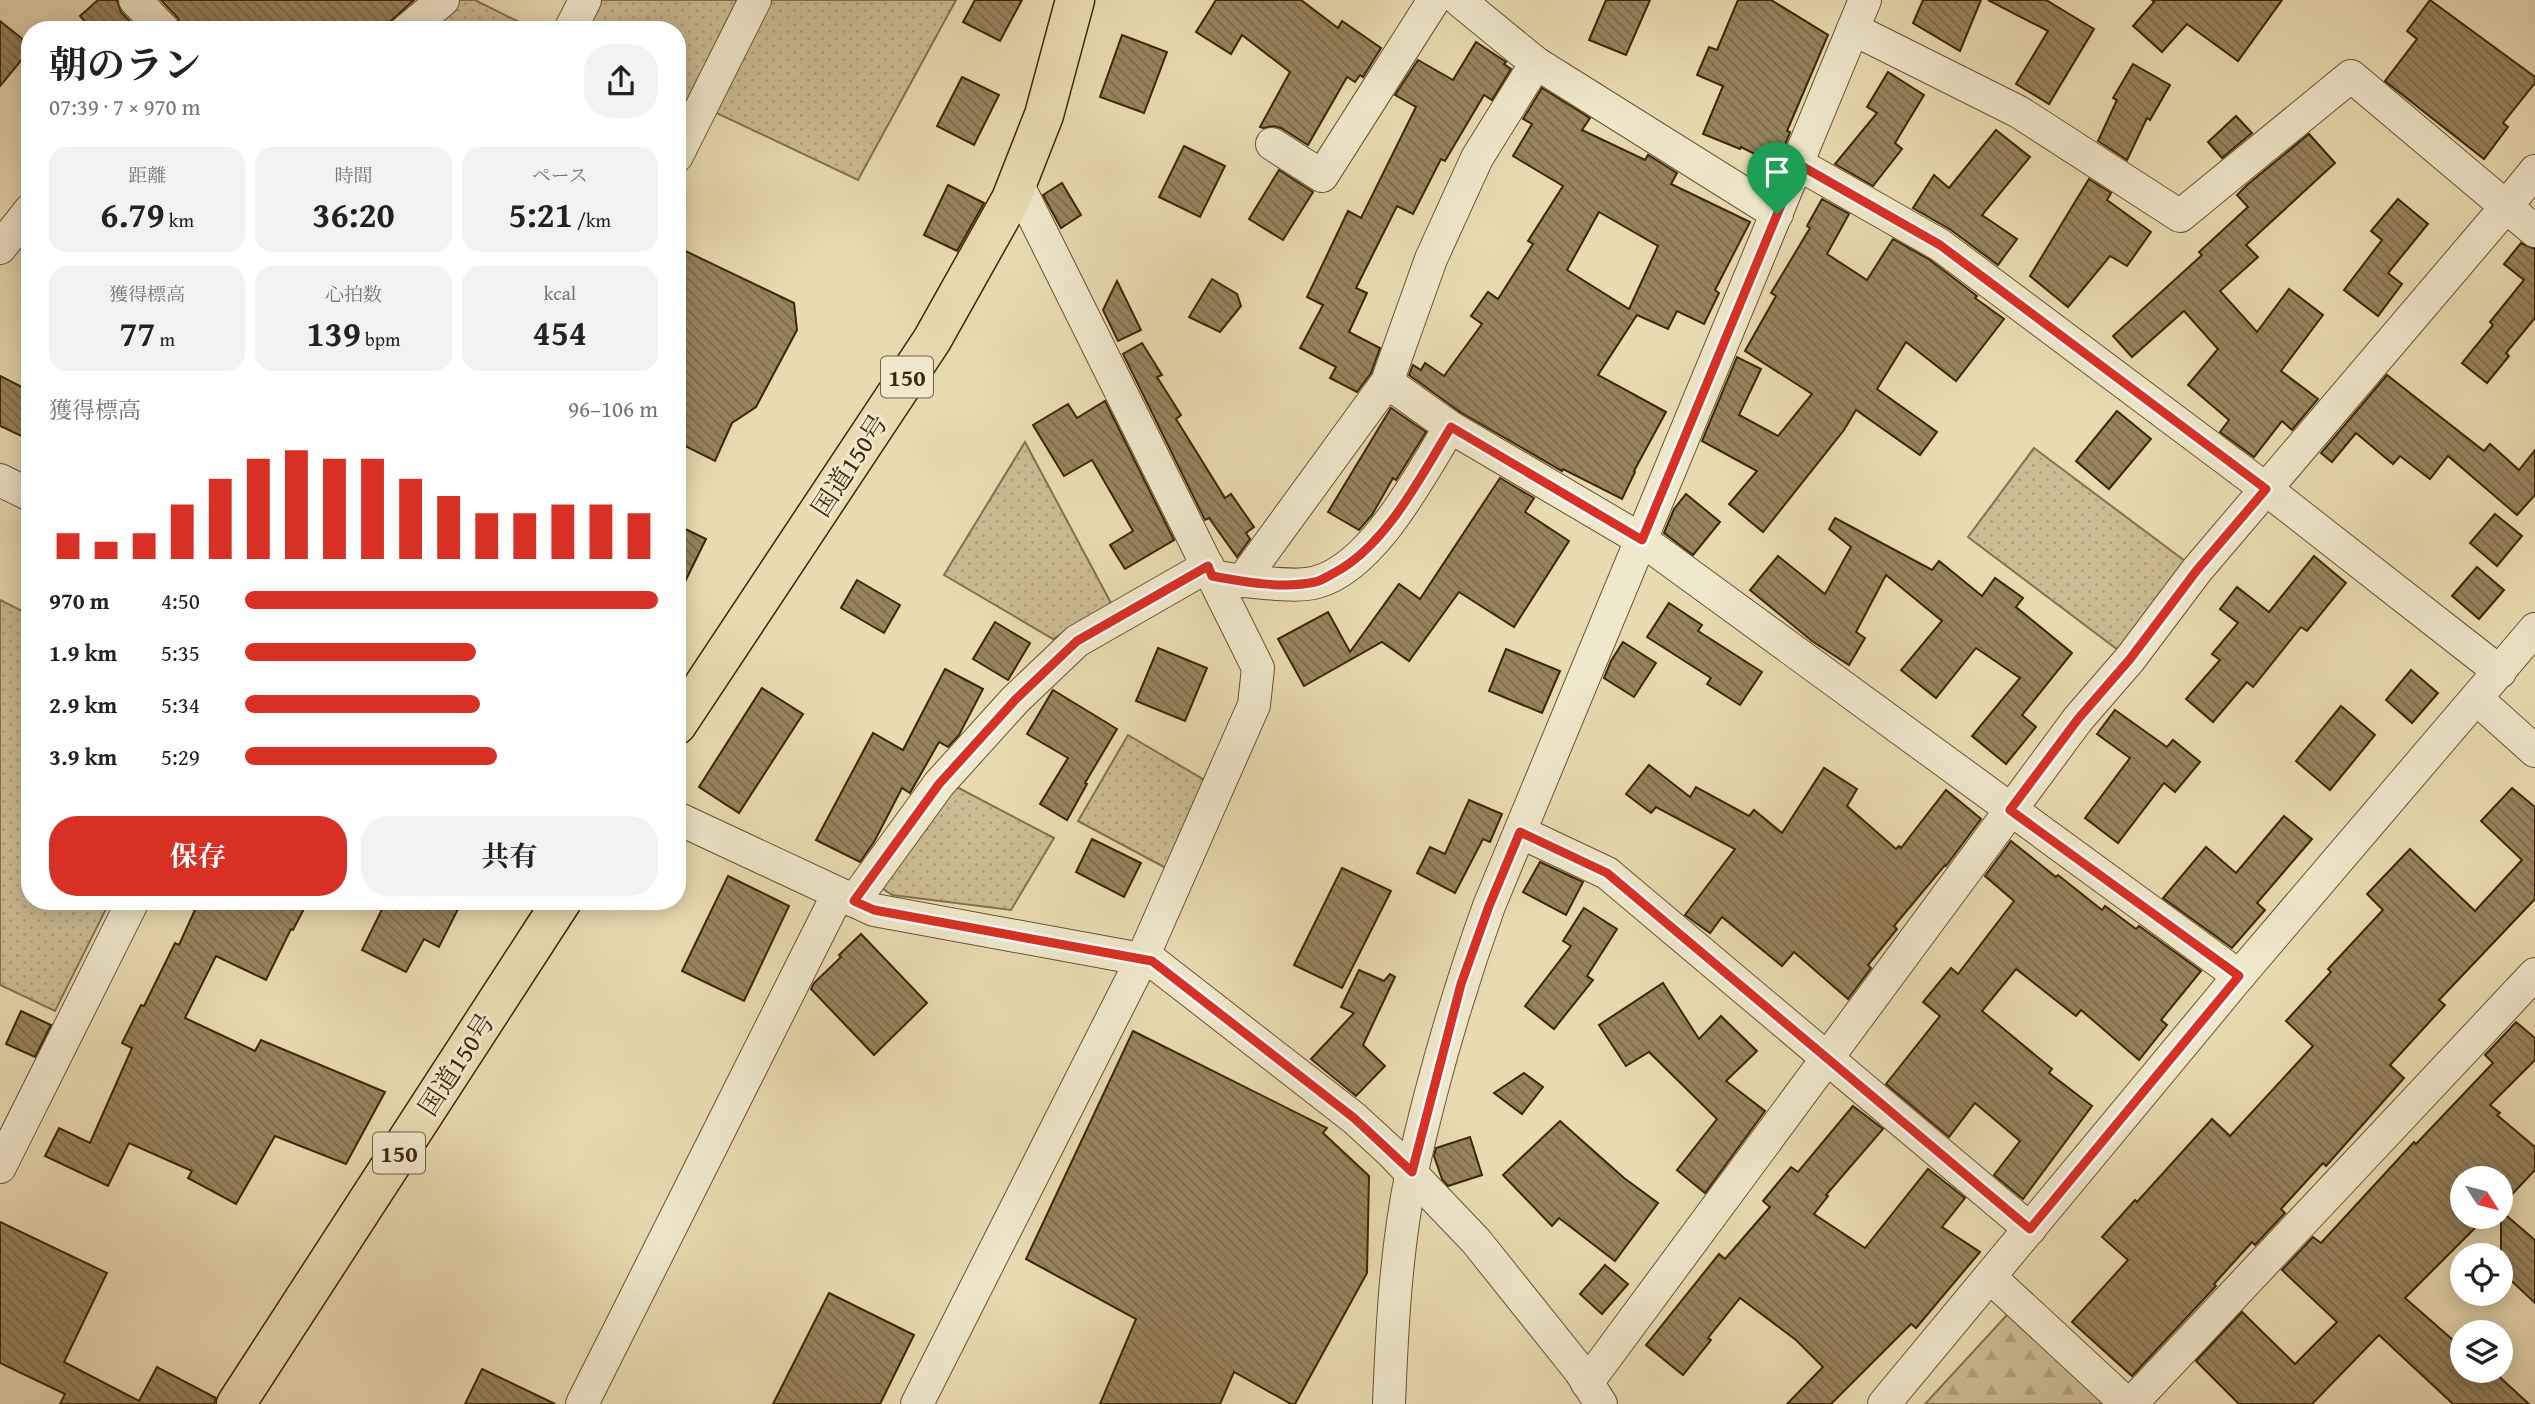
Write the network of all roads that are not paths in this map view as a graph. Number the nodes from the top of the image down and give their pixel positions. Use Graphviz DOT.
graph roads {
  1 [pos="135,0"];
  2 [pos="443,0"];
  3 [pos="585,0"];
  4 [pos="755,0"];
  5 [pos="1075,0"];
  6 [pos="1434,0"];
  7 [pos="1460,0"];
  8 [pos="1865,0"];
  9 [pos="155,21"];
  10 [pos="418,21"];
  11 [pos="574,21"];
  12 [pos="1853,29"];
  13 [pos="1536,63"];
  14 [pos="686,138"];
  15 [pos="1272,144"];
  16 [pos="1798,164"];
  17 [pos="2535,171"];
  18 [pos="1017,183"];
  19 [pos="2505,208"];
  20 [pos="1777,214"];
  21 [pos="21,221"];
  22 [pos="2535,232"];
  23 [pos="0,248"];
  24 [pos="1387,382"];
  25 [pos="1451,427"];
  26 [pos="0,480"];
  27 [pos="2266,489"];
  28 [pos="21,490"];
  29 [pos="1642,540"];
  30 [pos="1221,574"];
  31 [pos="2535,629"];
  32 [pos="2500,671"];
  33 [pos="2477,699"];
  34 [pos="686,710"];
  35 [pos="2535,751"];
  36 [pos="2010,810"];
  37 [pos="686,822"];
  38 [pos="1520,832"];
  39 [pos="846,897"];
  40 [pos="129,910"];
  41 [pos="556,910"];
  42 [pos="1142,959"];
  43 [pos="2535,974"];
  44 [pos="2239,976"];
  45 [pos="1828,1057"];
  46 [pos="0,1167"];
  47 [pos="1412,1172"];
  48 [pos="2030,1229"];
  49 [pos="1990,1277"];
  50 [pos="1594,1393"];
  51 [pos="236,1404"];
  52 [pos="582,1404"];
  53 [pos="917,1404"];
  54 [pos="1389,1404"];
  55 [pos="1884,1404"];
  56 [pos="2129,1404"];
  1 -- 9 [label="street"];
  2 -- 10 [label="street"];
  3 -- 11 [label="street"];
  4 -- 14 [label="street"];
  5 -- 18 [label="highway, 国道150号 / 150"];
  6 -- 15 [label="street"];
  7 -- 13 [label="street"];
  8 -- 12 [label="street"];
  12 -- 16 [label="street"];
  12 -- 19 [label="street"];
  13 -- 20 [label="street"];
  13 -- 24 [label="street"];
  16 -- 20 [label="street"];
  16 -- 27 [label="street"];
  17 -- 19 [label="street"];
  18 -- 30 [label="street"];
  18 -- 34 [label="highway, 国道150号 / 150"];
  19 -- 22 [label="street"];
  19 -- 27 [label="street"];
  20 -- 29 [label="street"];
  21 -- 23 [label="street"];
  24 -- 25 [label="street"];
  24 -- 30 [label="street"];
  25 -- 29 [label="street"];
  25 -- 30 [label="street"];
  26 -- 28 [label="street"];
  27 -- 32 [label="street"];
  27 -- 36 [label="street"];
  29 -- 36 [label="street"];
  29 -- 38 [label="street"];
  30 -- 39 [label="street"];
  30 -- 42 [label="street"];
  31 -- 32 [label="street"];
  32 -- 33 [label="street"];
  33 -- 35 [label="street"];
  33 -- 44 [label="street"];
  36 -- 44 [label="street"];
  36 -- 45 [label="street"];
  37 -- 39 [label="street"];
  38 -- 45 [label="street"];
  38 -- 47 [label="street"];
  39 -- 42 [label="street"];
  39 -- 52 [label="street"];
  40 -- 46 [label="street"];
  41 -- 51 [label="highway, 国道150号 / 150"];
  42 -- 47 [label="street"];
  42 -- 53 [label="street"];
  43 -- 56 [label="street"];
  44 -- 48 [label="street"];
  45 -- 48 [label="street"];
  45 -- 50 [label="street"];
  47 -- 50 [label="street"];
  47 -- 54 [label="street"];
  48 -- 49 [label="street"];
  49 -- 55 [label="street"];
  49 -- 56 [label="street"];
}
